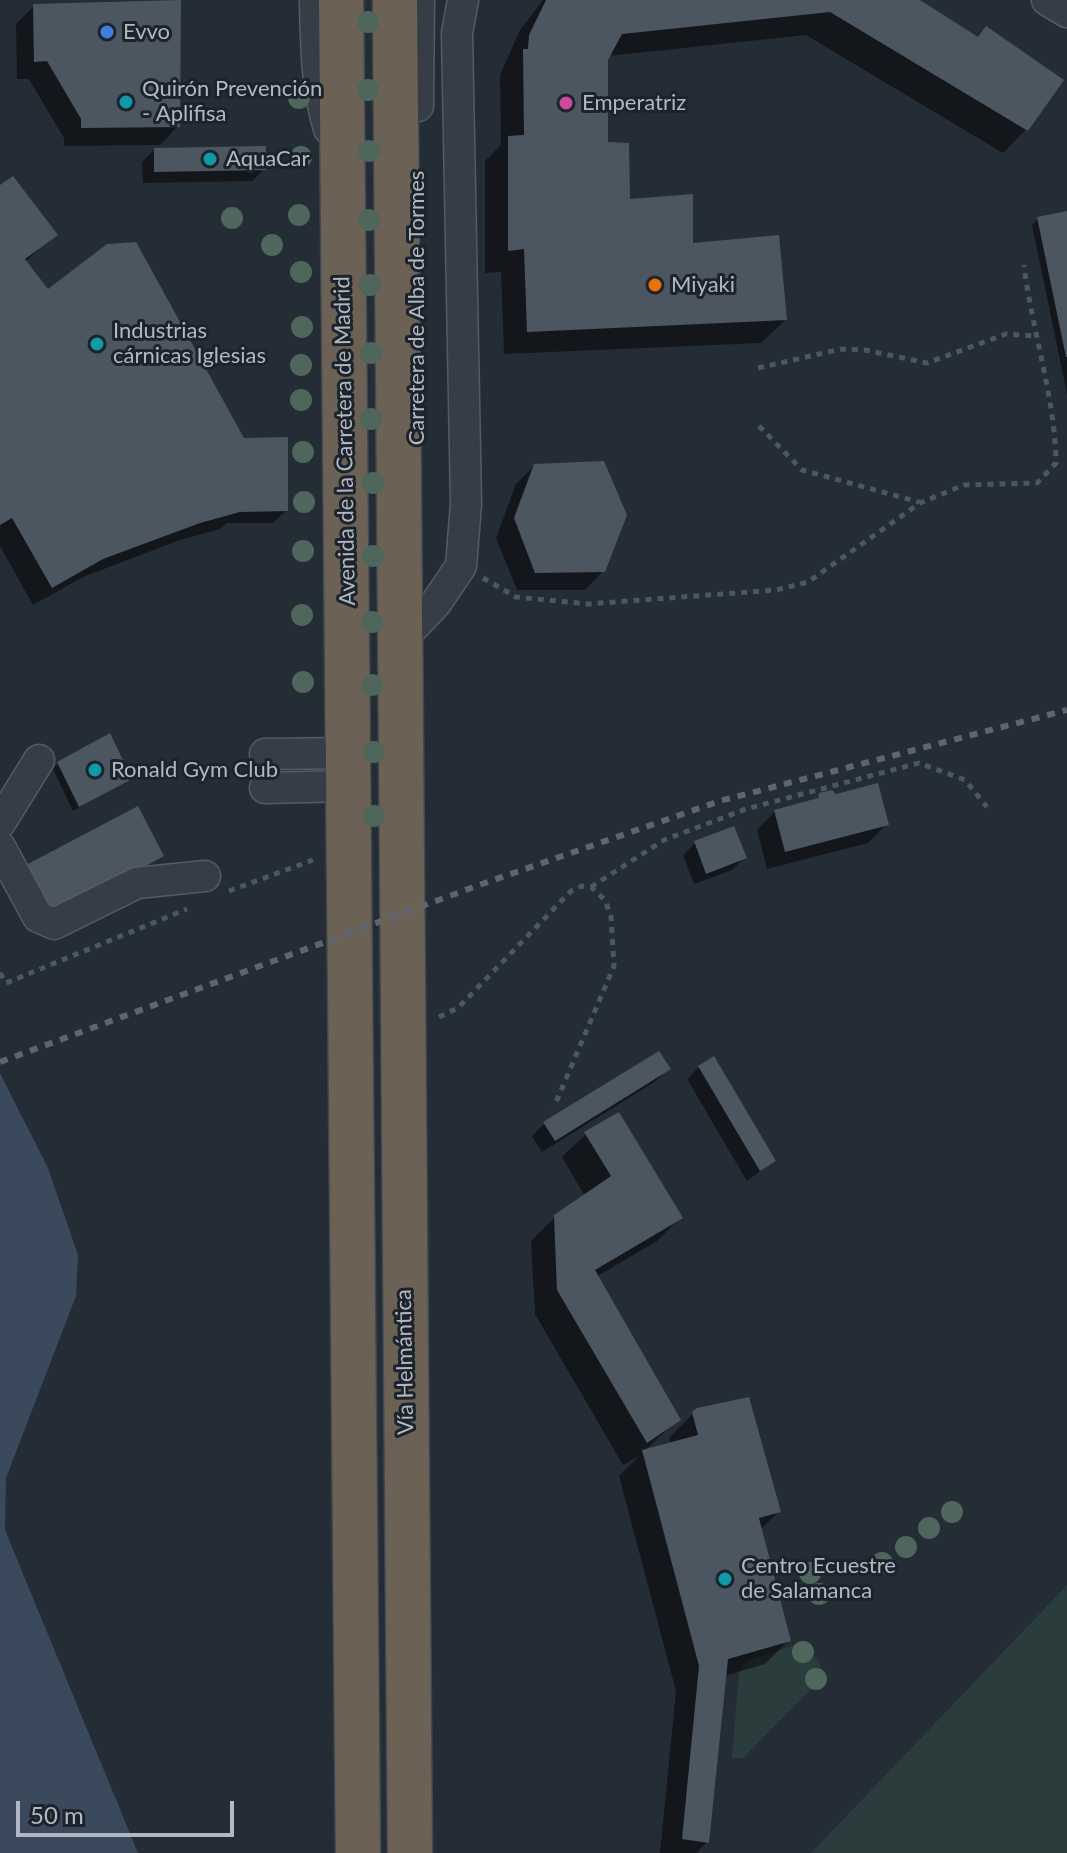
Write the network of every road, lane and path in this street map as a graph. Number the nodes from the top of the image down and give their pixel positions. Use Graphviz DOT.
graph roads {
  1 [pos="315,0"];
  2 [pos="341,0"];
  3 [pos="395,0"];
  4 [pos="419,0"];
  5 [pos="463,0"];
  6 [pos="1047,0"];
  7 [pos="1067,12"];
  8 [pos="344,179"];
  9 [pos="1024,265"];
  10 [pos="1035,336"];
  11 [pos="758,368"];
  12 [pos="759,426"];
  13 [pos="920,503"];
  14 [pos="461,566"];
  15 [pos="401,628"];
  16 [pos="265,754"];
  17 [pos="39,760"];
  18 [pos="348,770"];
  19 [pos="265,788"];
  20 [pos="987,807"];
  21 [pos="0,823"];
  22 [pos="0,847"];
  23 [pos="348,870"];
  24 [pos="212,886"];
  25 [pos="591,887"];
  26 [pos="190,907"];
  27 [pos="0,973"];
  28 [pos="401,1032"];
  29 [pos="554,1107"];
  30 [pos="358,1853"];
  31 [pos="410,1853"];
  1 -- 8 [label="street"];
  2 -- 8 [label="highway, Avenida de la Carretera de Madrid"];
  3 -- 15 [label="highway"];
  4 -- 15 [label="street, Carretera de Alba de Tormes"];
  5 -- 14 [label="street"];
  6 -- 7 [label="street"];
  8 -- 18 [label="highway, Avenida de la Carretera de Madrid"];
  9 -- 10 [label="path"];
  10 -- 11 [label="path"];
  10 -- 13 [label="path"];
  12 -- 13 [label="path"];
  13 -- 14 [label="path"];
  14 -- 15 [label="street"];
  15 -- 28 [label="highway, Vía Helmántica"];
  16 -- 18 [label="street"];
  17 -- 21 [label="street"];
  18 -- 19 [label="street"];
  18 -- 23 [label="highway, Avenida de la Carretera de Madrid"];
  20 -- 25 [label="path"];
  22 -- 24 [label="street"];
  23 -- 24 [label="path"];
  23 -- 30 [label="highway"];
  25 -- 28 [label="path"];
  25 -- 29 [label="path"];
  26 -- 27 [label="path"];
  28 -- 31 [label="highway, Vía Helmántica"];
}
